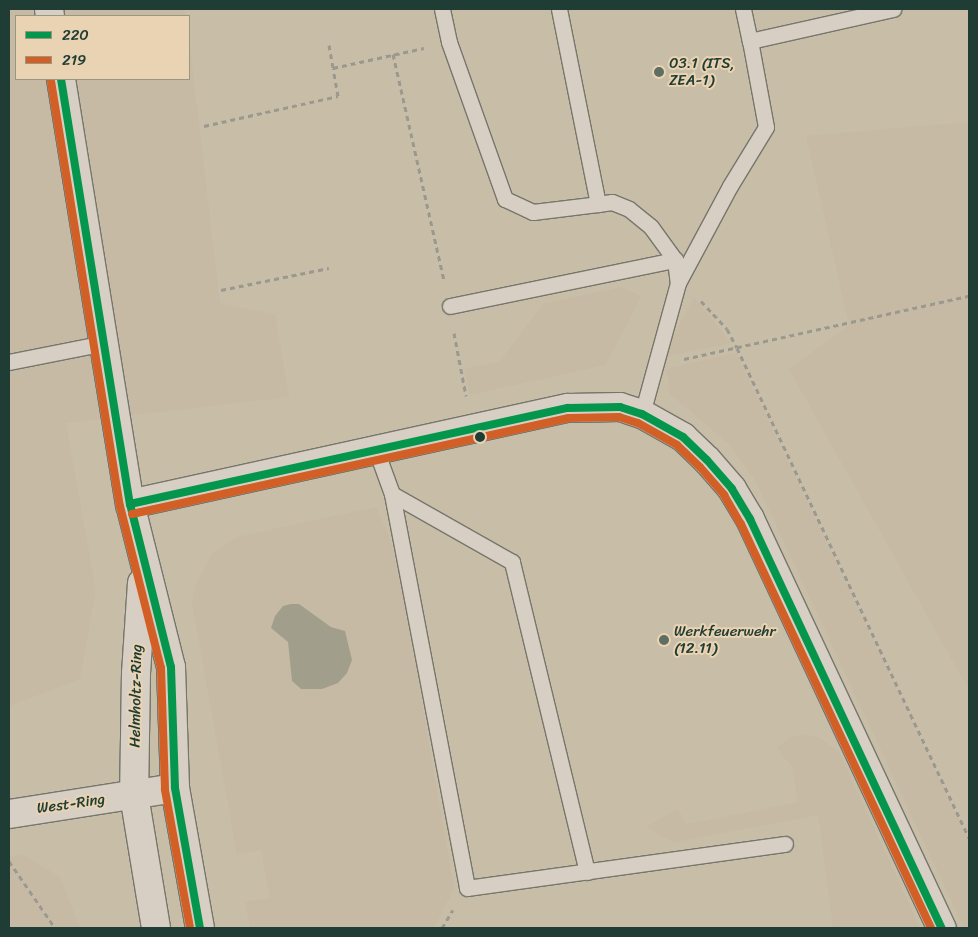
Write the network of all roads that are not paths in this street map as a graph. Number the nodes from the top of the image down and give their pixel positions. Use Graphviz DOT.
graph roads {
  1 [pos="442,9"];
  2 [pos="559,9"];
  3 [pos="743,9"];
  4 [pos="893,9"];
  5 [pos="750,41"];
  6 [pos="61,80"];
  7 [pos="598,204"];
  8 [pos="675,260"];
  9 [pos="678,283"];
  10 [pos="450,306"];
  11 [pos="104,344"];
  12 [pos="9,362"];
  13 [pos="642,414"];
  14 [pos="376,450"];
  15 [pos="392,494"];
  16 [pos="130,504"];
  17 [pos="144,566"];
  18 [pos="175,788"];
  19 [pos="134,796"];
  20 [pos="9,814"];
  21 [pos="786,844"];
  22 [pos="587,872"];
  23 [pos="156,928"];
  24 [pos="200,928"];
  25 [pos="942,928"];
  1 -- 7 [label="lane"];
  2 -- 7 [label="lane"];
  3 -- 5 [label="lane"];
  4 -- 5 [label="lane"];
  5 -- 9 [label="lane"];
  6 -- 11 [label="street, Helmholtz-Ring"];
  7 -- 8 [label="lane"];
  8 -- 9 [label="lane"];
  8 -- 10 [label="lane"];
  9 -- 13 [label="lane"];
  11 -- 12 [label="lane"];
  11 -- 16 [label="street, Helmholtz-Ring"];
  13 -- 14 [label="street"];
  13 -- 25 [label="street"];
  14 -- 15 [label="lane"];
  14 -- 16 [label="street"];
  15 -- 22 [label="lane"];
  15 -- 22 [label="lane"];
  16 -- 17 [label="street, Helmholtz-Ring"];
  17 -- 18 [label="street, Helmholtz-Ring"];
  17 -- 19 [label="street, Helmholtz-Ring"];
  18 -- 19 [label="street"];
  18 -- 24 [label="street, Helmholtz-Ring"];
  19 -- 20 [label="street, West-Ring"];
  19 -- 23 [label="street, Helmholtz-Ring"];
  21 -- 22 [label="lane"];
}
